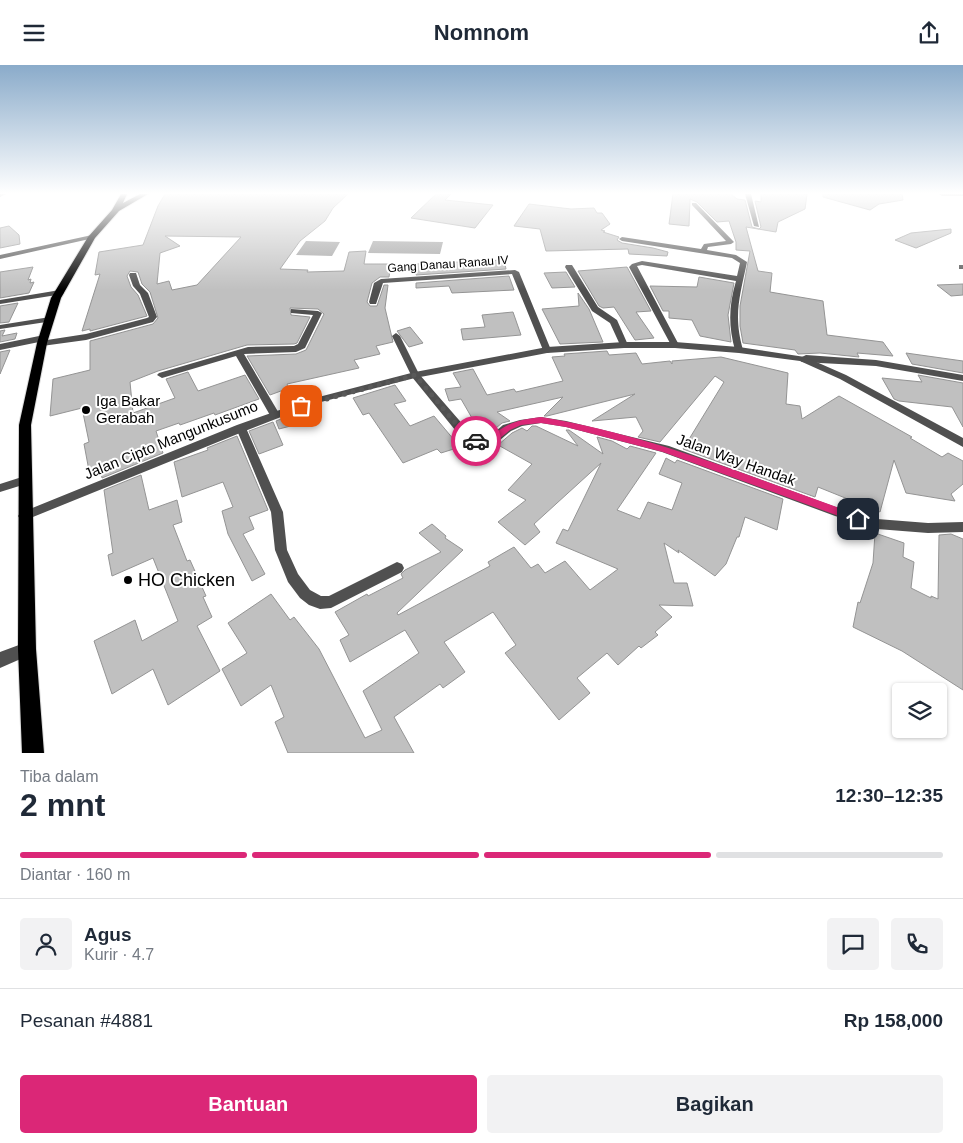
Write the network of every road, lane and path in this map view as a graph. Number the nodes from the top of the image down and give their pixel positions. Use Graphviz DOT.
graph roads {
  1 [pos="102,226"];
  2 [pos="716,226"];
  3 [pos="92,237"];
  4 [pos="622,239"];
  5 [pos="703,251"];
  6 [pos="0,257"];
  7 [pos="569,267"];
  8 [pos="133,275"];
  9 [pos="740,279"];
  10 [pos="60,292"];
  11 [pos="0,302"];
  12 [pos="373,302"];
  13 [pos="294,311"];
  14 [pos="50,319"];
  15 [pos="0,327"];
  16 [pos="396,336"];
  17 [pos="43,341"];
  18 [pos="624,345"];
  19 [pos="675,345"];
  20 [pos="0,347"];
  21 [pos="547,350"];
  22 [pos="739,350"];
  23 [pos="238,353"];
  24 [pos="802,359"];
  25 [pos="162,375"];
  26 [pos="415,375"];
  27 [pos="963,378"];
  28 [pos="275,415"];
  29 [pos="241,428"];
  30 [pos="963,443"];
  31 [pos="25,480"];
  32 [pos="0,488"];
  33 [pos="24,516"];
  34 [pos="963,527"];
  35 [pos="397,568"];
  36 [pos="26,649"];
  37 [pos="0,660"];
  38 [pos="32,753"];
  1 -- 3 [label="main road"];
  2 -- 5 [label="street"];
  3 -- 6 [label="street"];
  3 -- 10 [label="main road"];
  4 -- 5 [label="street"];
  5 -- 9 [label="street"];
  7 -- 18 [label="street"];
  8 -- 17 [label="street"];
  9 -- 19 [label="street"];
  9 -- 22 [label="street"];
  10 -- 11 [label="street"];
  10 -- 14 [label="main road"];
  12 -- 21 [label="street, Gang Danau Ranau IV"];
  13 -- 23 [label="street"];
  14 -- 15 [label="street"];
  14 -- 17 [label="main road"];
  16 -- 26 [label="street, Jalan Way Handak"];
  17 -- 20 [label="street"];
  17 -- 31 [label="main road"];
  18 -- 19 [label="street, Jalan Cipto Mangunkusumo"];
  18 -- 21 [label="street, Jalan Cipto Mangunkusumo"];
  19 -- 22 [label="street, Jalan Cipto Mangunkusumo"];
  21 -- 26 [label="street, Jalan Cipto Mangunkusumo"];
  22 -- 24 [label="street, Jalan Cipto Mangunkusumo"];
  23 -- 25 [label="street"];
  23 -- 28 [label="street"];
  24 -- 27 [label="street"];
  24 -- 30 [label="street, Jalan Cipto Mangunkusumo"];
  26 -- 28 [label="street, Jalan Cipto Mangunkusumo"];
  26 -- 34 [label="street, Jalan Way Handak"];
  28 -- 29 [label="street, Jalan Cipto Mangunkusumo"];
  29 -- 33 [label="street, Jalan Cipto Mangunkusumo"];
  29 -- 35 [label="street"];
  31 -- 32 [label="street"];
  31 -- 33 [label="main road"];
  33 -- 36 [label="main road"];
  36 -- 37 [label="street"];
  36 -- 38 [label="main road"];
}
